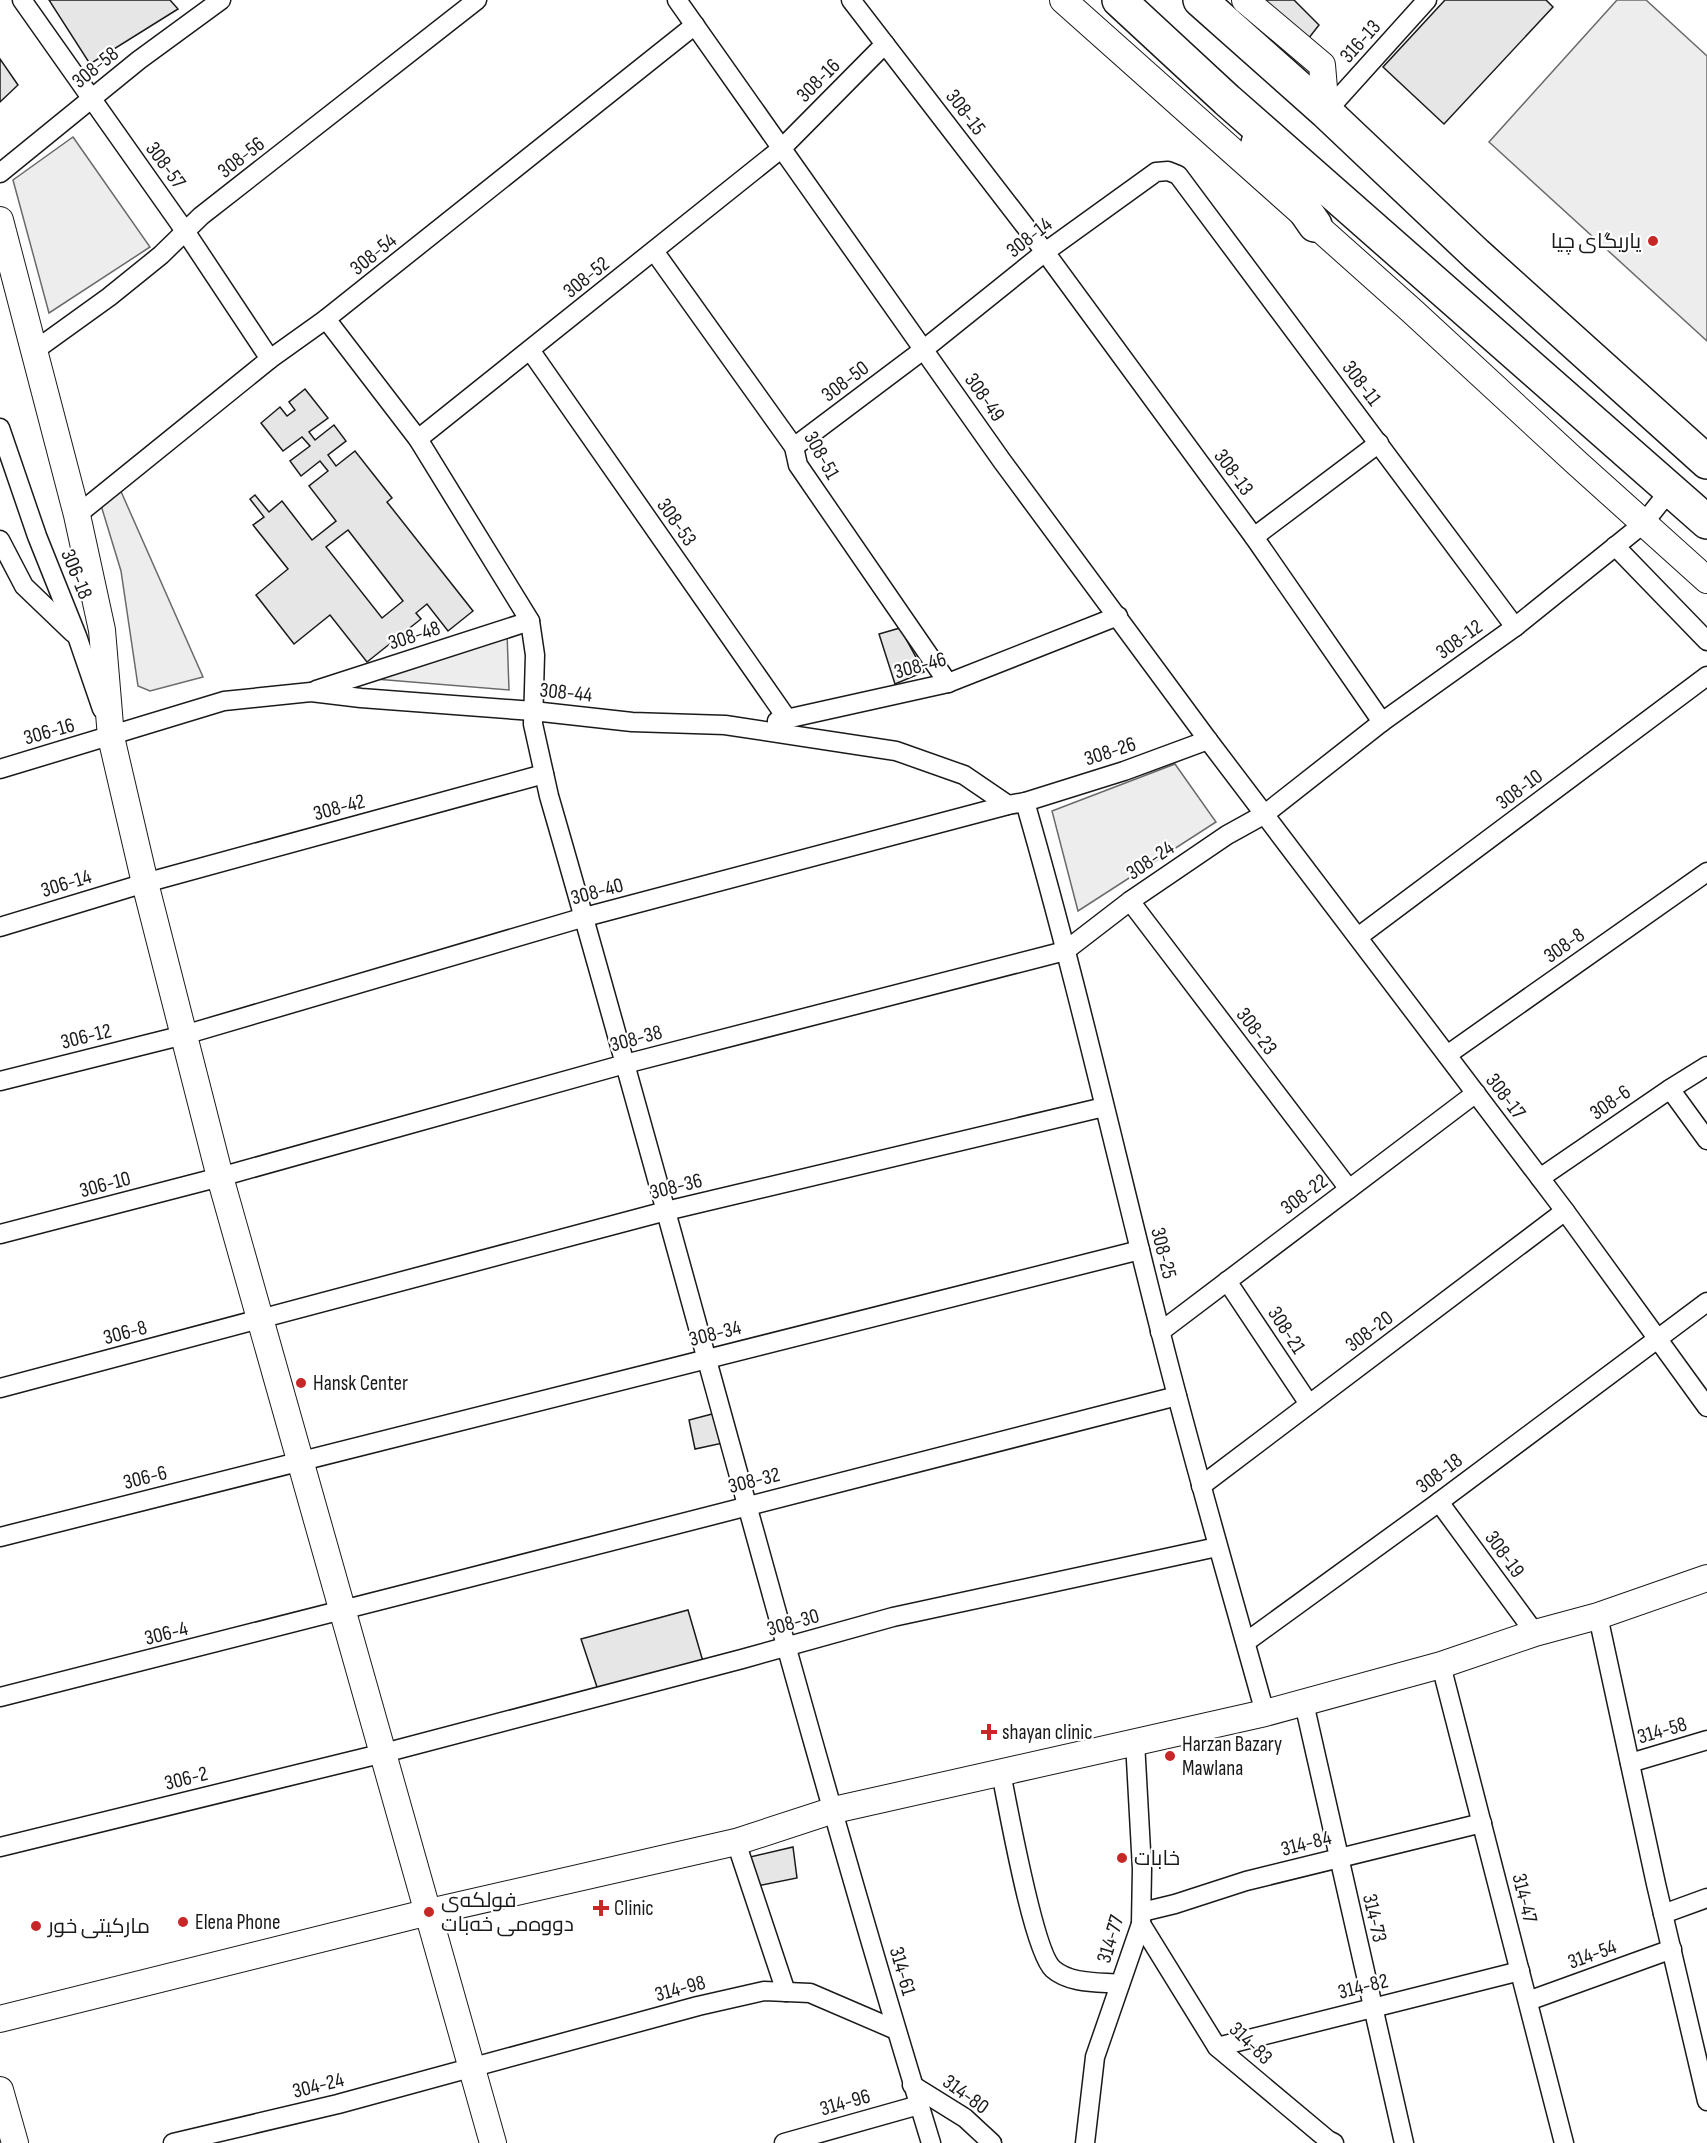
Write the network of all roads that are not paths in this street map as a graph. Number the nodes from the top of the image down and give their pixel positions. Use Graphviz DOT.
graph roads {
  1 [pos="22,0"];
  2 [pos="221,0"];
  3 [pos="477,0"];
  4 [pos="677,0"];
  5 [pos="851,0"];
  6 [pos="1063,0"];
  7 [pos="1119,0"];
  8 [pos="1200,0"];
  9 [pos="1245,0"];
  10 [pos="1428,0"];
  11 [pos="695,25"];
  12 [pos="885,44"];
  13 [pos="91,100"];
  14 [pos="1227,100"];
  15 [pos="1326,112"];
  16 [pos="782,148"];
  17 [pos="1168,171"];
  18 [pos="0,173"];
  19 [pos="0,220"];
  20 [pos="1315,225"];
  21 [pos="185,231"];
  22 [pos="654,251"];
  23 [pos="1045,252"];
  24 [pos="326,319"];
  25 [pos="530,350"];
  26 [pos="923,350"];
  27 [pos="34,351"];
  28 [pos="270,359"];
  29 [pos="0,428"];
  30 [pos="418,439"];
  31 [pos="1379,443"];
  32 [pos="794,447"];
  33 [pos="1707,462"];
  34 [pos="1670,490"];
  35 [pos="76,515"];
  36 [pos="1707,522"];
  37 [pos="1643,524"];
  38 [pos="1254,537"];
  39 [pos="0,540"];
  40 [pos="1615,546"];
  41 [pos="1707,580"];
  42 [pos="1118,616"];
  43 [pos="530,621"];
  44 [pos="1515,627"];
  45 [pos="77,636"];
  46 [pos="1707,641"];
  47 [pos="1707,676"];
  48 [pos="948,683"];
  49 [pos="311,692"];
  50 [pos="533,711"];
  51 [pos="788,720"];
  52 [pos="1382,722"];
  53 [pos="725,725"];
  54 [pos="111,736"];
  55 [pos="1208,740"];
  56 [pos="0,769"];
  57 [pos="544,774"];
  58 [pos="1016,803"];
  59 [pos="1265,814"];
  60 [pos="1707,872"];
  61 [pos="145,883"];
  62 [pos="1130,901"];
  63 [pos="585,917"];
  64 [pos="0,927"];
  65 [pos="1358,938"];
  66 [pos="1065,951"];
  67 [pos="184,1035"];
  68 [pos="1447,1055"];
  69 [pos="625,1064"];
  70 [pos="1707,1066"];
  71 [pos="0,1081"];
  72 [pos="1670,1089"];
  73 [pos="1476,1093"];
  74 [pos="1104,1107"];
  75 [pos="1707,1140"];
  76 [pos="220,1177"];
  77 [pos="1540,1178"];
  78 [pos="1349,1189"];
  79 [pos="666,1211"];
  80 [pos="1565,1211"];
  81 [pos="0,1234"];
  82 [pos="1140,1250"];
  83 [pos="1227,1281"];
  84 [pos="1707,1302"];
  85 [pos="261,1319"];
  86 [pos="1160,1332"];
  87 [pos="1657,1339"];
  88 [pos="708,1358"];
  89 [pos="0,1388"];
  90 [pos="1177,1396"];
  91 [pos="1309,1404"];
  92 [pos="1707,1407"];
  93 [pos="301,1461"];
  94 [pos="1201,1486"];
  95 [pos="1438,1502"];
  96 [pos="747,1505"];
  97 [pos="0,1537"];
  98 [pos="1217,1547"];
  99 [pos="1707,1578"];
  100 [pos="344,1612"];
  101 [pos="1598,1616"];
  102 [pos="1535,1633"];
  103 [pos="1246,1642"];
  104 [pos="785,1647"];
  105 [pos="1441,1665"];
  106 [pos="0,1697"];
  107 [pos="1304,1702"];
  108 [pos="1265,1713"];
  109 [pos="1707,1740"];
  110 [pos="1135,1742"];
  111 [pos="384,1753"];
  112 [pos="1630,1763"];
  113 [pos="1001,1773"];
  114 [pos="834,1810"];
  115 [pos="1482,1823"];
  116 [pos="735,1842"];
  117 [pos="0,1847"];
  118 [pos="1338,1857"];
  119 [pos="1707,1898"];
  120 [pos="429,1912"];
  121 [pos="1663,1914"];
  122 [pos="1141,1918"];
  123 [pos="1672,1949"];
  124 [pos="1520,1971"];
  125 [pos="1120,1983"];
  126 [pos="786,1992"];
  127 [pos="1528,2001"];
  128 [pos="1373,2006"];
  129 [pos="0,2019"];
  130 [pos="896,2030"];
  131 [pos="1217,2047"];
  132 [pos="1702,2061"];
  133 [pos="472,2067"];
  134 [pos="912,2085"];
  135 [pos="0,2090"];
  136 [pos="1707,2102"];
  137 [pos="919,2105"];
  138 [pos="15,2143"];
  139 [pos="173,2143"];
  140 [pos="493,2143"];
  141 [pos="784,2143"];
  142 [pos="931,2143"];
  143 [pos="992,2143"];
  144 [pos="1085,2143"];
  145 [pos="1334,2143"];
  146 [pos="1404,2143"];
  147 [pos="1564,2143"];
  1 -- 13 [label="street, 308-57"];
  2 -- 13 [label="street, 308-58"];
  3 -- 21 [label="street, 308-56"];
  4 -- 11 [label="street, 308-49"];
  5 -- 12 [label="street, 308-15"];
  6 -- 20 [label="street"];
  7 -- 14 [label="highway"];
  8 -- 15 [label="highway"];
  9 -- 15 [label="street"];
  10 -- 15 [label="street, 316-13"];
  11 -- 16 [label="street, 308-49"];
  11 -- 24 [label="street, 308-54"];
  12 -- 16 [label="street, 308-16"];
  12 -- 23 [label="street, 308-15"];
  13 -- 18 [label="street, 308-58"];
  13 -- 21 [label="street, 308-57"];
  14 -- 20 [label="highway"];
  14 -- 34 [label="highway"];
  15 -- 33 [label="highway"];
  16 -- 22 [label="street, 308-52"];
  16 -- 26 [label="street, 308-49"];
  17 -- 23 [label="street, 308-14"];
  17 -- 31 [label="street, 308-11"];
  19 -- 27 [label="street"];
  20 -- 37 [label="street"];
  21 -- 27 [label="street, 308-56"];
  21 -- 28 [label="street, 308-57"];
  22 -- 25 [label="street, 308-52"];
  22 -- 32 [label="street, 308-51"];
  23 -- 26 [label="street, 308-14"];
  23 -- 38 [label="street, 308-13"];
  24 -- 28 [label="street, 308-54"];
  24 -- 30 [label="street"];
  25 -- 30 [label="street, 308-52"];
  25 -- 51 [label="street, 308-53"];
  26 -- 32 [label="street, 308-50"];
  26 -- 42 [label="street, 308-49"];
  27 -- 35 [label="street"];
  28 -- 35 [label="street, 308-54"];
  29 -- 45 [label="street, 306-18"];
  30 -- 43 [label="street"];
  31 -- 38 [label="street"];
  31 -- 44 [label="street, 308-11"];
  32 -- 48 [label="street, 308-51"];
  34 -- 36 [label="highway"];
  34 -- 37 [label="street, 308-12"];
  35 -- 54 [label="street"];
  37 -- 40 [label="street, 308-12"];
  37 -- 41 [label="street"];
  38 -- 52 [label="street, 308-13"];
  39 -- 45 [label="street"];
  40 -- 44 [label="street, 308-12"];
  40 -- 46 [label="street"];
  42 -- 48 [label="street, 308-46"];
  42 -- 55 [label="street, 308-49"];
  43 -- 49 [label="street, 308-48"];
  43 -- 50 [label="street, 314-61"];
  44 -- 52 [label="street, 308-12"];
  45 -- 54 [label="street, 306-18"];
  47 -- 65 [label="street, 308-10"];
  48 -- 51 [label="street, 308-46"];
  49 -- 50 [label="street, 308-44"];
  49 -- 54 [label="street, 308-44"];
  50 -- 53 [label="street, 308-44"];
  50 -- 57 [label="street, 314-61"];
  51 -- 53 [label="street, 308-46"];
  52 -- 59 [label="street, 308-12"];
  53 -- 58 [label="street, 308-44"];
  54 -- 56 [label="street, 306-16"];
  54 -- 61 [label="street"];
  55 -- 58 [label="street, 308-26"];
  55 -- 59 [label="street, 308-49"];
  57 -- 61 [label="street, 308-42"];
  57 -- 63 [label="street, 314-61"];
  58 -- 63 [label="street, 308-40"];
  58 -- 66 [label="street, 308-25"];
  59 -- 62 [label="street, 308-24"];
  59 -- 65 [label="street, 308-17"];
  60 -- 68 [label="street, 308-8"];
  61 -- 64 [label="street, 306-14"];
  61 -- 67 [label="street"];
  62 -- 66 [label="street, 308-24"];
  62 -- 78 [label="street, 308-23"];
  63 -- 67 [label="street, 308-40"];
  63 -- 69 [label="street, 314-61"];
  65 -- 68 [label="street, 308-17"];
  66 -- 69 [label="street, 308-38"];
  66 -- 74 [label="street, 308-25"];
  67 -- 71 [label="street, 306-12"];
  67 -- 76 [label="street"];
  68 -- 73 [label="street, 308-17"];
  69 -- 76 [label="street, 308-38"];
  69 -- 79 [label="street, 314-61"];
  70 -- 72 [label="street, 308-6"];
  72 -- 75 [label="street"];
  72 -- 77 [label="street, 308-6"];
  73 -- 77 [label="street, 308-17"];
  73 -- 78 [label="street, 308-22"];
  74 -- 79 [label="street, 308-36"];
  74 -- 82 [label="street, 308-25"];
  76 -- 81 [label="street, 306-10"];
  76 -- 85 [label="street"];
  77 -- 80 [label="street, 308-17"];
  78 -- 83 [label="street, 308-22"];
  79 -- 85 [label="street, 308-36"];
  79 -- 88 [label="street, 314-61"];
  80 -- 87 [label="street, 308-17"];
  80 -- 91 [label="street, 308-20"];
  82 -- 86 [label="street, 308-25"];
  82 -- 88 [label="street, 308-34"];
  83 -- 86 [label="street, 308-22"];
  83 -- 91 [label="street, 308-21"];
  84 -- 87 [label="street, 308-18"];
  85 -- 89 [label="street, 306-8"];
  85 -- 93 [label="street"];
  86 -- 90 [label="street, 308-25"];
  87 -- 92 [label="street, 308-17"];
  87 -- 95 [label="street, 308-18"];
  88 -- 93 [label="street, 308-34"];
  88 -- 96 [label="street, 314-61"];
  90 -- 94 [label="street, 308-25"];
  90 -- 96 [label="street, 308-32"];
  91 -- 94 [label="street, 308-20"];
  93 -- 97 [label="street, 306-6"];
  93 -- 100 [label="street"];
  94 -- 98 [label="street, 308-25"];
  95 -- 102 [label="street, 308-19"];
  95 -- 103 [label="street, 308-18"];
  96 -- 100 [label="street, 308-32"];
  96 -- 104 [label="street, 314-61"];
  98 -- 103 [label="street, 308-25"];
  98 -- 104 [label="street, 308-30"];
  99 -- 101 [label="street"];
  100 -- 106 [label="street, 306-4"];
  100 -- 111 [label="street"];
  101 -- 102 [label="street"];
  101 -- 112 [label="street"];
  102 -- 105 [label="street"];
  103 -- 108 [label="street, 308-25"];
  104 -- 111 [label="street, 308-30"];
  104 -- 114 [label="street, 314-61"];
  105 -- 107 [label="street"];
  105 -- 115 [label="street, 314-47"];
  107 -- 108 [label="street"];
  107 -- 118 [label="street, 314-73"];
  108 -- 110 [label="street"];
  109 -- 112 [label="street, 314-58"];
  110 -- 113 [label="street"];
  110 -- 122 [label="street, 314-77"];
  111 -- 117 [label="street, 306-2"];
  111 -- 120 [label="street"];
  112 -- 121 [label="street"];
  113 -- 114 [label="street"];
  113 -- 125 [label="street"];
  114 -- 116 [label="street"];
  114 -- 130 [label="street, 314-61"];
  115 -- 118 [label="street, 314-84"];
  115 -- 124 [label="street, 314-47"];
  116 -- 120 [label="street"];
  116 -- 126 [label="street"];
  118 -- 122 [label="street, 314-84"];
  118 -- 128 [label="street, 314-73"];
  119 -- 121 [label="street"];
  120 -- 129 [label="street"];
  120 -- 133 [label="street"];
  121 -- 123 [label="street"];
  122 -- 125 [label="street, 314-77"];
  122 -- 131 [label="street, 314-83"];
  123 -- 127 [label="street, 314-54"];
  123 -- 132 [label="street"];
  124 -- 127 [label="street, 314-47"];
  124 -- 128 [label="street, 314-82"];
  125 -- 144 [label="street, 314-77"];
  126 -- 130 [label="street, 314-98"];
  126 -- 133 [label="street, 314-98"];
  127 -- 147 [label="street, 314-47"];
  128 -- 131 [label="street, 314-82"];
  128 -- 146 [label="street, 314-73"];
  130 -- 134 [label="street, 314-61"];
  131 -- 145 [label="street, 314-83"];
  132 -- 136 [label="street"];
  133 -- 139 [label="street, 304-24"];
  133 -- 140 [label="street"];
  134 -- 137 [label="street, 314-61"];
  134 -- 143 [label="street, 314-80"];
  135 -- 138 [label="street"];
  137 -- 141 [label="street, 314-96"];
  137 -- 142 [label="street, 314-61"];
}
